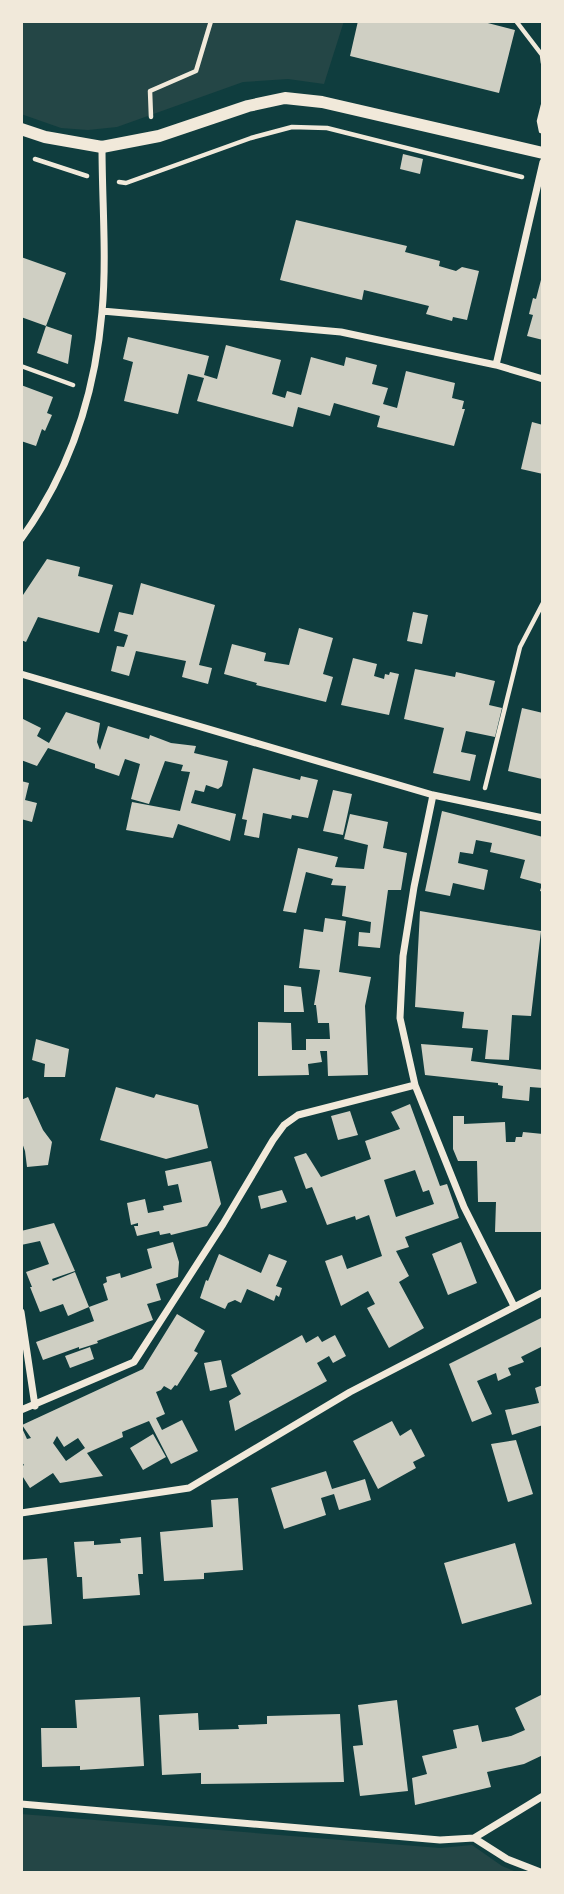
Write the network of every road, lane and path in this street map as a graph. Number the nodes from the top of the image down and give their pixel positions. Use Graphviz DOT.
graph roads {
  1 [pos="211,21"];
  2 [pos="516,21"];
  3 [pos="543,63"];
  4 [pos="543,105"];
  5 [pos="21,129"];
  6 [pos="541,134"];
  7 [pos="159,136"];
  8 [pos="102,147"];
  9 [pos="543,153"];
  10 [pos="23,155"];
  11 [pos="543,162"];
  12 [pos="102,181"];
  13 [pos="540,181"];
  14 [pos="102,311"];
  15 [pos="496,365"];
  16 [pos="21,366"];
  17 [pos="543,379"];
  18 [pos="90,392"];
  19 [pos="21,539"];
  20 [pos="543,603"];
  21 [pos="22,676"];
  22 [pos="433,795"];
  23 [pos="481,804"];
  24 [pos="543,818"];
  25 [pos="415,1085"];
  26 [pos="543,1292"];
  27 [pos="514,1306"];
  28 [pos="21,1312"];
  29 [pos="35,1406"];
  30 [pos="21,1410"];
  31 [pos="21,1513"];
  32 [pos="543,1796"];
  33 [pos="21,1804"];
  34 [pos="474,1838"];
  35 [pos="543,1873"];
  1 -- 7 [label="path"];
  2 -- 3 [label="path"];
  4 -- 6 [label="path"];
  5 -- 8 [label="street"];
  7 -- 8 [label="street"];
  7 -- 9 [label="street"];
  8 -- 12 [label="street"];
  10 -- 12 [label="path"];
  11 -- 13 [label="street"];
  12 -- 13 [label="path"];
  12 -- 14 [label="street"];
  13 -- 15 [label="street"];
  14 -- 15 [label="street"];
  14 -- 18 [label="street"];
  15 -- 17 [label="street"];
  16 -- 18 [label="path"];
  18 -- 19 [label="street"];
  20 -- 23 [label="path"];
  21 -- 22 [label="street"];
  22 -- 23 [label="street"];
  22 -- 25 [label="street"];
  23 -- 24 [label="street"];
  25 -- 27 [label="street"];
  25 -- 29 [label="street"];
  26 -- 27 [label="street"];
  27 -- 31 [label="street"];
  28 -- 29 [label="street"];
  29 -- 30 [label="street"];
  32 -- 34 [label="street"];
  33 -- 34 [label="street"];
  34 -- 35 [label="street"];
}
